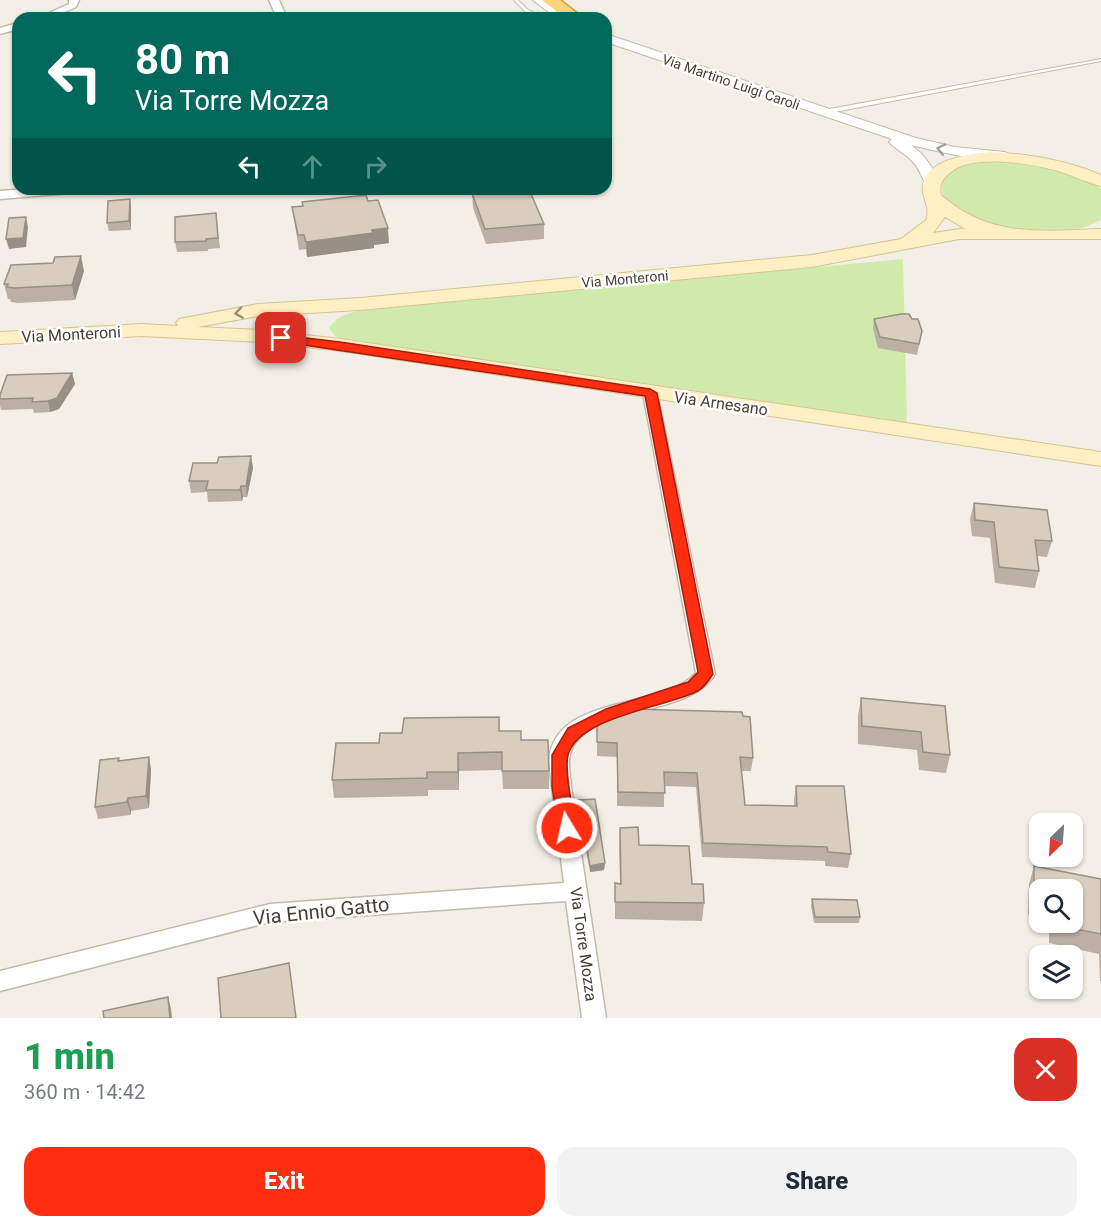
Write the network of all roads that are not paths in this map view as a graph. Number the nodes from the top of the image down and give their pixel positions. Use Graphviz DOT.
graph roads {
  1 [pos="74,0"];
  2 [pos="516,0"];
  3 [pos="539,0"];
  4 [pos="550,0"];
  5 [pos="59,12"];
  6 [pos="529,12"];
  7 [pos="556,12"];
  8 [pos="567,12"];
  9 [pos="612,40"];
  10 [pos="1101,60"];
  11 [pos="823,112"];
  12 [pos="857,124"];
  13 [pos="1020,158"];
  14 [pos="1068,167"];
  15 [pos="1101,175"];
  16 [pos="1101,181"];
  17 [pos="933,191"];
  18 [pos="1101,228"];
  19 [pos="1011,233"];
  20 [pos="1101,234"];
  21 [pos="1077,235"];
  22 [pos="888,248"];
  23 [pos="353,305"];
  24 [pos="287,308"];
  25 [pos="142,330"];
  26 [pos="261,336"];
  27 [pos="0,338"];
  28 [pos="340,345"];
  29 [pos="650,393"];
  30 [pos="1101,459"];
  31 [pos="577,891"];
  32 [pos="0,981"];
  33 [pos="594,1018"];
  1 -- 5 [label="street"];
  2 -- 6 [label="lane"];
  3 -- 7 [label="street"];
  4 -- 8 [label="highway"];
  9 -- 11 [label="street, Via Martino Luigi Caroli"];
  10 -- 11 [label="lane"];
  11 -- 12 [label="street, Via Martino Luigi Caroli"];
  13 -- 12 [label="street, Via Martino Luigi Caroli, one-way"];
  12 -- 17 [label="street, Via Martino Luigi Caroli"];
  13 -- 14 [label="main road"];
  13 -- 17 [label="main road"];
  14 -- 15 [label="main road"];
  14 -- 16 [label="main road"];
  17 -- 19 [label="main road, Via Monteroni"];
  17 -- 22 [label="main road, Via Monteroni"];
  18 -- 21 [label="main road, Via Monteroni"];
  19 -- 21 [label="main road, Via Monteroni"];
  19 -- 22 [label="main road, Via Monteroni"];
  20 -- 21 [label="main road, Via Monteroni"];
  22 -- 23 [label="main road, Via Monteroni"];
  23 -- 24 [label="main road, Via Monteroni"];
  23 -- 26 [label="main road, Via Monteroni"];
  23 -- 28 [label="main road"];
  24 -- 25 [label="main road, Via Monteroni, one-way"];
  24 -- 26 [label="main road, Via Monteroni"];
  25 -- 26 [label="main road, Via Monteroni"];
  25 -- 27 [label="main road, Via Monteroni"];
  26 -- 28 [label="main road, Via Monteroni"];
  28 -- 29 [label="main road, Via Arnesano"];
  29 -- 30 [label="main road, Via Arnesano"];
  29 -- 31 [label="street, Via Torre Mozza"];
  31 -- 32 [label="street, Via Ennio Gatto"];
  31 -- 33 [label="street, Via Torre Mozza"];
}
